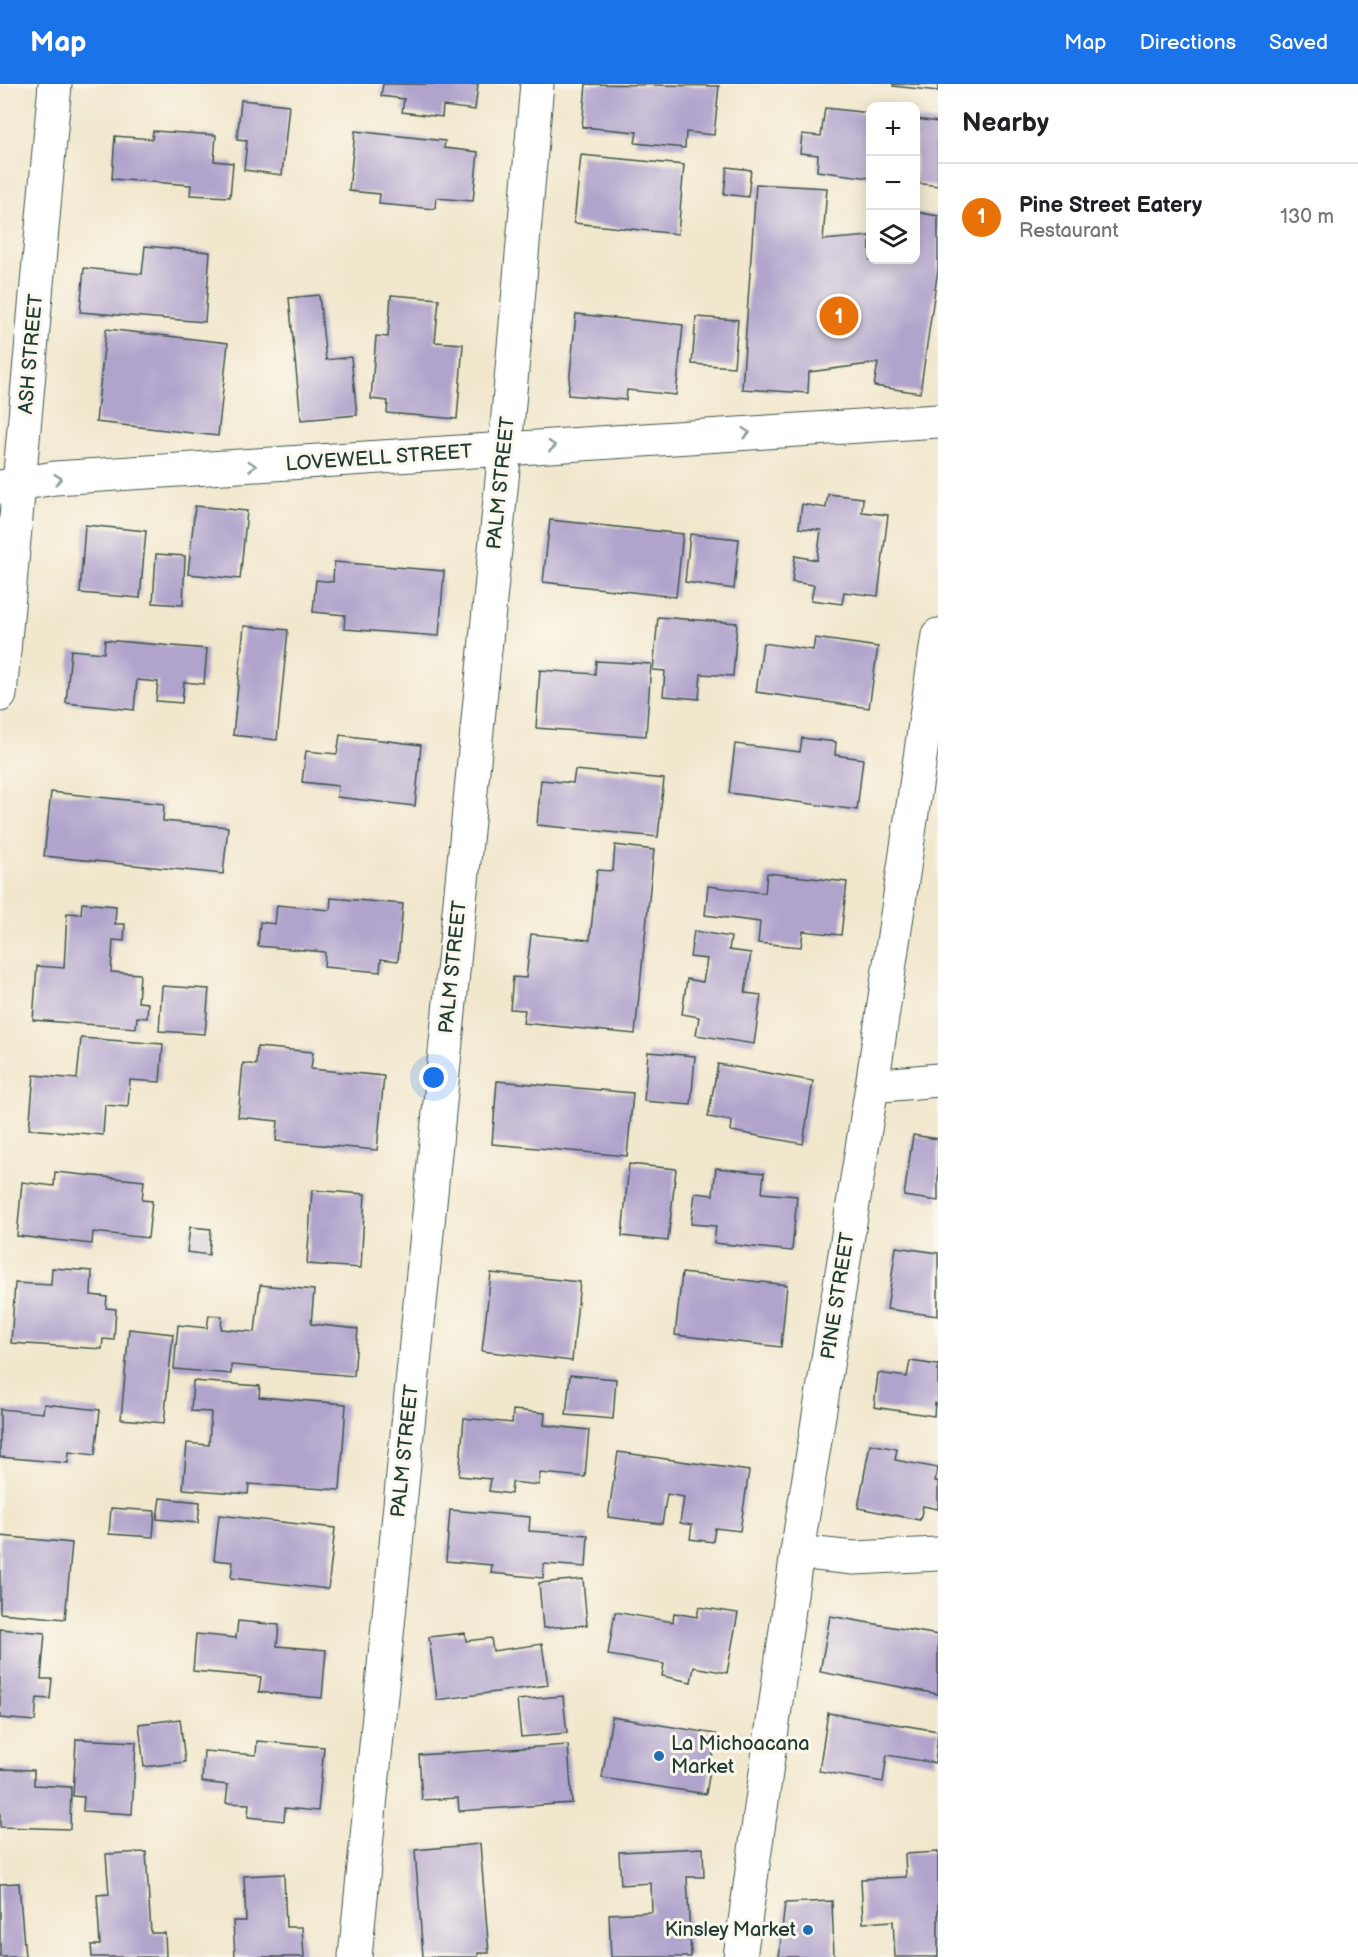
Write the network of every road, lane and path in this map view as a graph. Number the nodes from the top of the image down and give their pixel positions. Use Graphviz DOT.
graph roads {
  1 [pos="55,84"];
  2 [pos="537,84"];
  3 [pos="938,421"];
  4 [pos="505,449"];
  5 [pos="10,486"];
  6 [pos="938,635"];
  7 [pos="0,695"];
  8 [pos="938,1080"];
  9 [pos="872,1086"];
  10 [pos="797,1552"];
  11 [pos="938,1554"];
  12 [pos="355,1957"];
  13 [pos="741,1957"];
  1 -- 5 [label="street, ASH STREET"];
  2 -- 4 [label="street, PALM STREET"];
  4 -- 3 [label="street, LOVEWELL STREET, one-way"];
  5 -- 4 [label="street, LOVEWELL STREET, one-way"];
  4 -- 12 [label="street, PALM STREET"];
  5 -- 7 [label="street, ASH STREET"];
  6 -- 9 [label="street, PINE STREET"];
  8 -- 9 [label="street"];
  9 -- 10 [label="street, PINE STREET"];
  10 -- 11 [label="street"];
  10 -- 13 [label="street, PINE STREET"];
}
